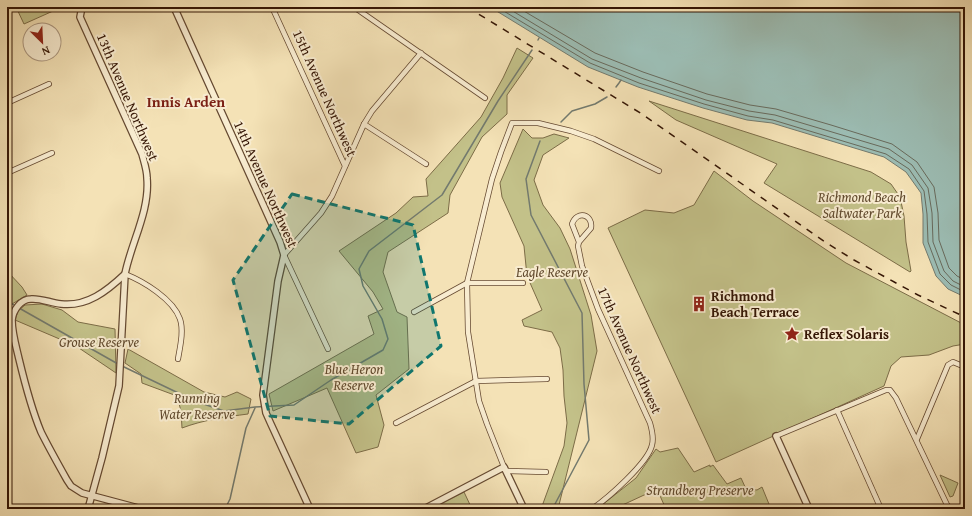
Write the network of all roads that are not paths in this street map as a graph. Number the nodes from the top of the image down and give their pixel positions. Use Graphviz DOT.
graph roads {
  1 [pos="82,7"];
  2 [pos="174,7"];
  3 [pos="272,7"];
  4 [pos="354,7"];
  5 [pos="421,53"];
  6 [pos="48,84"];
  7 [pos="485,98"];
  8 [pos="7,103"];
  9 [pos="364,124"];
  10 [pos="52,153"];
  11 [pos="426,164"];
  12 [pos="345,166"];
  13 [pos="659,171"];
  14 [pos="7,173"];
  15 [pos="578,242"];
  16 [pos="284,255"];
  17 [pos="125,274"];
  18 [pos="523,283"];
  19 [pos="467,284"];
  20 [pos="414,312"];
  21 [pos="328,349"];
  22 [pos="178,359"];
  23 [pos="965,367"];
  24 [pos="547,379"];
  25 [pos="476,381"];
  26 [pos="837,410"];
  27 [pos="396,423"];
  28 [pos="776,436"];
  29 [pos="917,439"];
  30 [pos="505,469"];
  31 [pos="546,472"];
  32 [pos="92,496"];
  33 [pos="950,508"];
  34 [pos="88,509"];
  35 [pos="142,509"];
  36 [pos="310,509"];
  37 [pos="424,509"];
  38 [pos="524,509"];
  39 [pos="592,509"];
  40 [pos="809,509"];
  41 [pos="881,509"];
  42 [pos="942,509"];
  1 -- 17 [label="street, 13th Avenue Northwest"];
  2 -- 16 [label="street, 14th Avenue Northwest"];
  3 -- 12 [label="street, 15th Avenue Northwest"];
  4 -- 5 [label="street"];
  5 -- 7 [label="street"];
  5 -- 9 [label="street"];
  6 -- 8 [label="street"];
  9 -- 11 [label="street, 15th Avenue Northwest"];
  9 -- 12 [label="street"];
  10 -- 14 [label="street"];
  12 -- 16 [label="street"];
  13 -- 19 [label="street"];
  15 -- 15 [label="street, 17th Avenue Northwest"];
  15 -- 39 [label="street, 17th Avenue Northwest"];
  16 -- 21 [label="street, 14th Avenue Northwest"];
  16 -- 36 [label="street"];
  17 -- 22 [label="street"];
  17 -- 32 [label="street, 13th Avenue Northwest"];
  17 -- 32 [label="street"];
  18 -- 19 [label="street"];
  19 -- 20 [label="street"];
  19 -- 25 [label="street"];
  23 -- 29 [label="street"];
  24 -- 25 [label="street"];
  25 -- 27 [label="street"];
  25 -- 30 [label="street"];
  26 -- 28 [label="street"];
  26 -- 29 [label="street"];
  26 -- 41 [label="street"];
  28 -- 40 [label="street"];
  29 -- 33 [label="street"];
  30 -- 31 [label="street"];
  30 -- 37 [label="street"];
  30 -- 38 [label="street"];
  32 -- 34 [label="street, 13th Avenue Northwest"];
  32 -- 35 [label="street"];
  33 -- 42 [label="street"];
}
